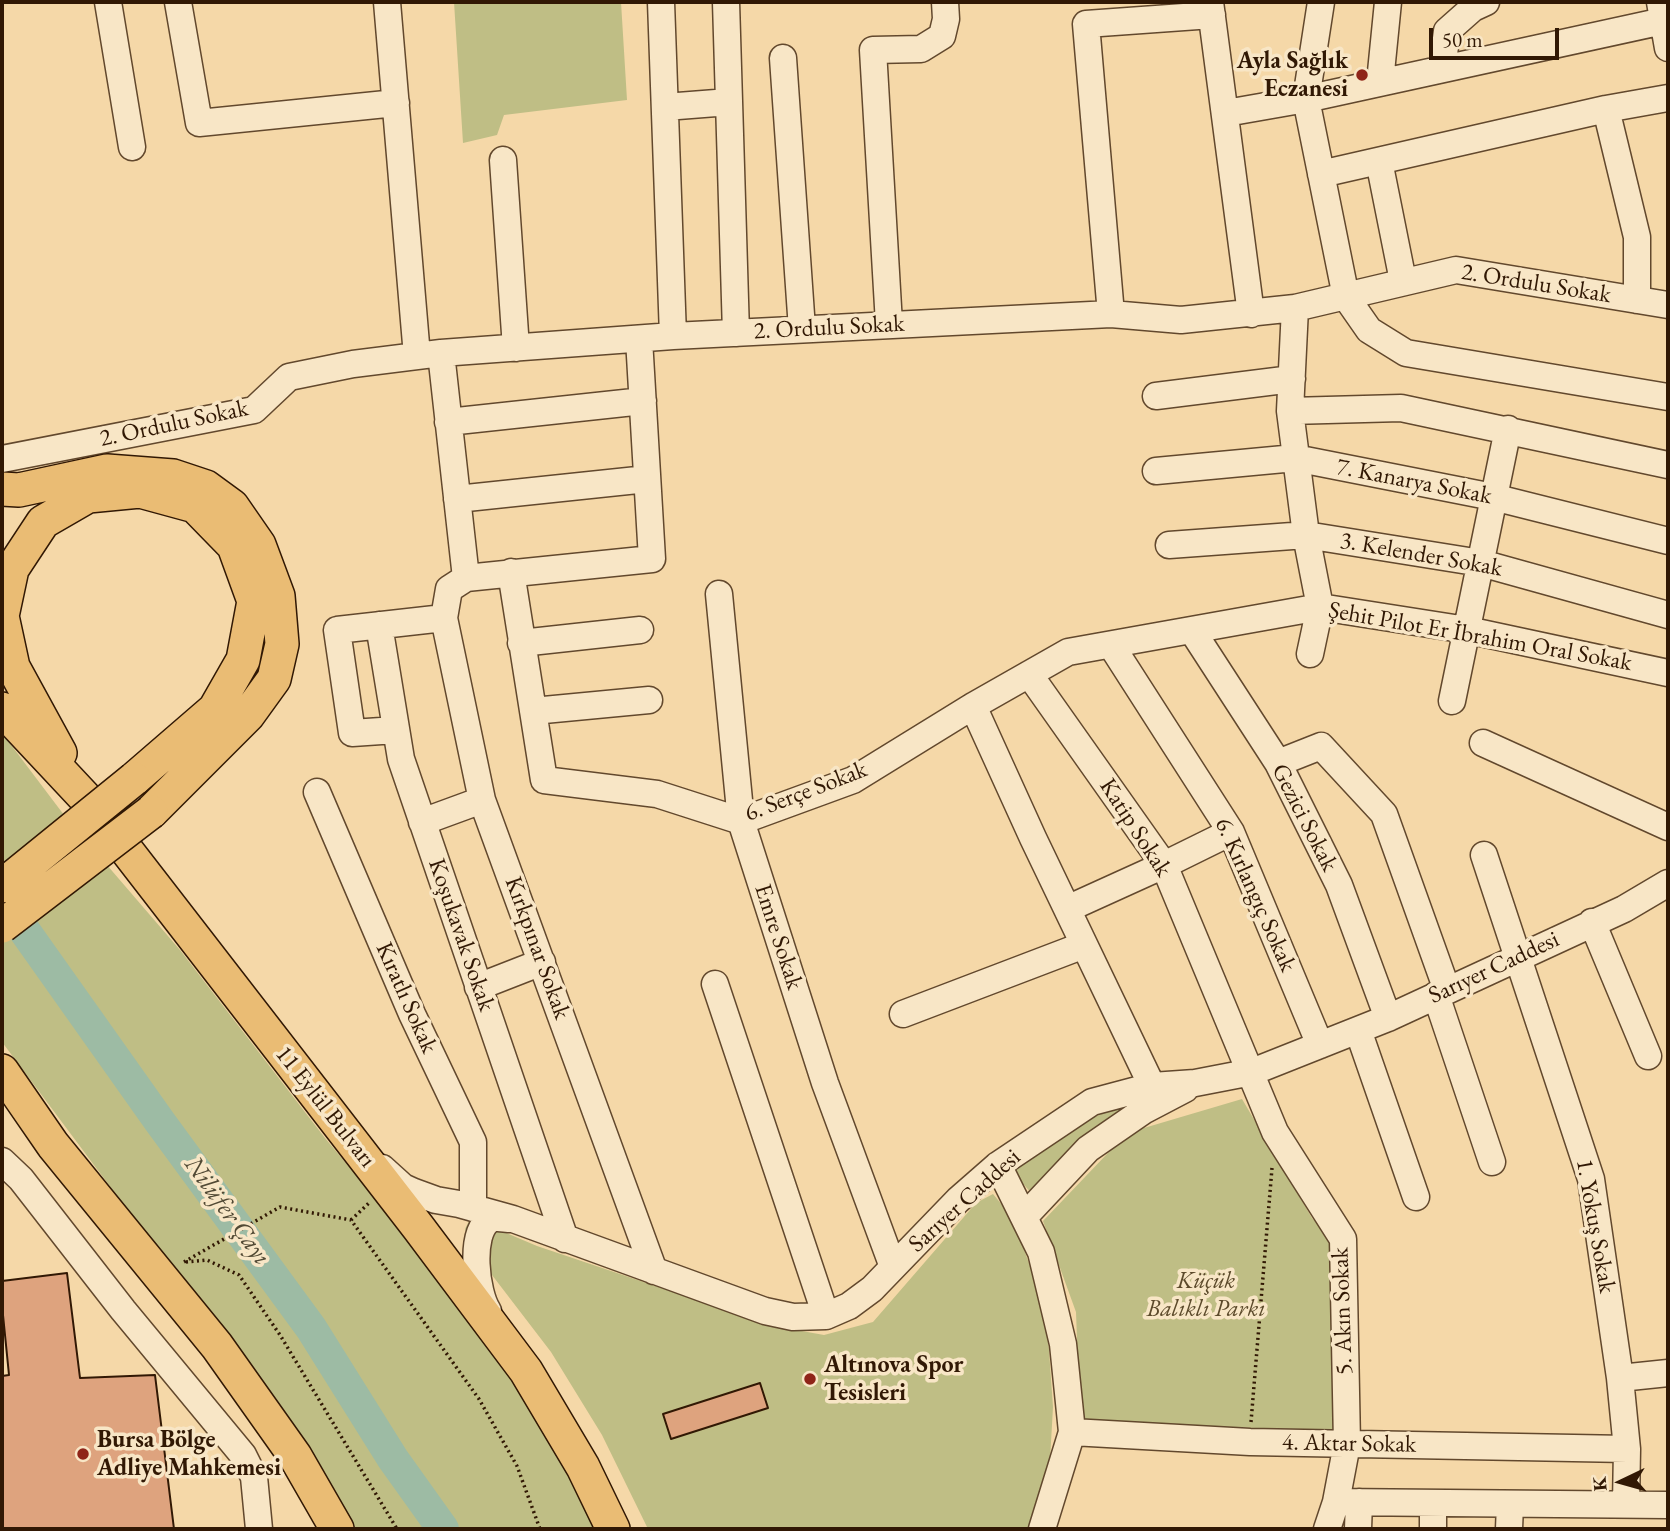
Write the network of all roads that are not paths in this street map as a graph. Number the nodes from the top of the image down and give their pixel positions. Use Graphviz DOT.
graph roads {
  1 [pos="108,2"];
  2 [pos="178,2"];
  3 [pos="387,2"];
  4 [pos="662,2"];
  5 [pos="726,2"];
  6 [pos="945,2"];
  7 [pos="1321,2"];
  8 [pos="1388,2"];
  9 [pos="1486,2"];
  10 [pos="1211,8"];
  11 [pos="1663,14"];
  12 [pos="1668,48"];
  13 [pos="783,58"];
  14 [pos="1442,69"];
  15 [pos="1380,82"];
  16 [pos="1668,98"];
  17 [pos="1306,99"];
  18 [pos="396,103"];
  19 [pos="730,103"];
  20 [pos="665,107"];
  21 [pos="1606,109"];
  22 [pos="1226,113"];
  23 [pos="132,147"];
  24 [pos="503,160"];
  25 [pos="1379,161"];
  26 [pos="1321,174"];
  27 [pos="1403,281"];
  28 [pos="1346,297"];
  29 [pos="1637,300"];
  30 [pos="1668,305"];
  31 [pos="1295,309"];
  32 [pos="1111,314"];
  33 [pos="1251,314"];
  34 [pos="889,324"];
  35 [pos="802,329"];
  36 [pos="736,333"];
  37 [pos="673,337"];
  38 [pos="639,339"];
  39 [pos="516,348"];
  40 [pos="429,355"];
  41 [pos="1292,379"];
  42 [pos="1156,396"];
  43 [pos="1668,397"];
  44 [pos="643,401"];
  45 [pos="1290,411"];
  46 [pos="448,422"];
  47 [pos="1508,429"];
  48 [pos="1295,458"];
  49 [pos="2,459"];
  50 [pos="1668,465"];
  51 [pos="1156,471"];
  52 [pos="647,480"];
  53 [pos="2,489"];
  54 [pos="1493,497"];
  55 [pos="457,499"];
  56 [pos="1306,535"];
  57 [pos="1668,541"];
  58 [pos="1169,545"];
  59 [pos="1481,562"];
  60 [pos="511,572"];
  61 [pos="466,578"];
  62 [pos="719,594"];
  63 [pos="1320,607"];
  64 [pos="1668,615"];
  65 [pos="444,618"];
  66 [pos="379,625"];
  67 [pos="640,630"];
  68 [pos="1467,630"];
  69 [pos="1193,632"];
  70 [pos="521,643"];
  71 [pos="1111,645"];
  72 [pos="1310,654"];
  73 [pos="1668,673"];
  74 [pos="1029,674"];
  75 [pos="649,700"];
  76 [pos="1452,701"];
  77 [pos="972,706"];
  78 [pos="2,709"];
  79 [pos="533,711"];
  80 [pos="396,730"];
  81 [pos="1483,743"];
  82 [pos="1278,763"];
  83 [pos="317,792"];
  84 [pos="82,795"];
  85 [pos="482,800"];
  86 [pos="741,821"];
  87 [pos="422,822"];
  88 [pos="1668,827"];
  89 [pos="1231,832"];
  90 [pos="1484,855"];
  91 [pos="1164,865"];
  92 [pos="1668,883"];
  93 [pos="2,886"];
  94 [pos="1067,909"];
  95 [pos="1592,922"];
  96 [pos="2,926"];
  97 [pos="1084,945"];
  98 [pos="1518,956"];
  99 [pos="542,962"];
  100 [pos="715,984"];
  101 [pos="478,987"];
  102 [pos="1442,992"];
  103 [pos="903,1014"];
  104 [pos="1388,1018"];
  105 [pos="1358,1030"];
  106 [pos="1320,1045"];
  107 [pos="1648,1056"];
  108 [pos="2,1071"];
  109 [pos="1252,1072"];
  110 [pos="1195,1083"];
  111 [pos="1152,1086"];
  112 [pos="2,1099"];
  113 [pos="350,1140"];
  114 [pos="53,1145"];
  115 [pos="2,1161"];
  116 [pos="1492,1162"];
  117 [pos="998,1165"];
  118 [pos="1416,1197"];
  119 [pos="473,1208"];
  120 [pos="1024,1217"];
  121 [pos="513,1219"];
  122 [pos="565,1239"];
  123 [pos="893,1267"];
  124 [pos="654,1271"];
  125 [pos="826,1316"];
  126 [pos="523,1367"];
  127 [pos="1668,1373"];
  128 [pos="1620,1378"];
  129 [pos="1072,1432"];
  130 [pos="1347,1444"];
  131 [pos="1627,1449"];
  132 [pos="1348,1502"];
  133 [pos="1433,1503"];
  134 [pos="1626,1504"];
  135 [pos="1668,1505"];
  136 [pos="1510,1516"];
  137 [pos="1572,1517"];
  138 [pos="259,1529"];
  139 [pos="337,1529"];
  140 [pos="613,1529"];
  141 [pos="1042,1529"];
  142 [pos="1327,1529"];
  143 [pos="1358,1529"];
  144 [pos="1433,1529"];
  1 -- 23 [label="street"];
  2 -- 18 [label="street"];
  3 -- 18 [label="street"];
  4 -- 20 [label="street"];
  5 -- 19 [label="street"];
  6 -- 34 [label="street"];
  7 -- 17 [label="street"];
  8 -- 15 [label="street"];
  9 -- 14 [label="street"];
  10 -- 22 [label="street"];
  10 -- 32 [label="street"];
  11 -- 12 [label="street"];
  11 -- 14 [label="street"];
  13 -- 35 [label="street"];
  14 -- 15 [label="street"];
  15 -- 17 [label="street"];
  16 -- 21 [label="street"];
  17 -- 22 [label="street"];
  17 -- 26 [label="street"];
  18 -- 40 [label="street"];
  19 -- 20 [label="street"];
  19 -- 36 [label="street"];
  20 -- 37 [label="street"];
  21 -- 25 [label="street"];
  21 -- 29 [label="street"];
  22 -- 33 [label="street"];
  24 -- 39 [label="street"];
  25 -- 26 [label="street"];
  25 -- 27 [label="street"];
  26 -- 28 [label="street"];
  27 -- 28 [label="street, 2. Ordulu Sokak"];
  27 -- 29 [label="street, 2. Ordulu Sokak"];
  28 -- 31 [label="street, 2. Ordulu Sokak"];
  28 -- 43 [label="street"];
  29 -- 30 [label="street, 2. Ordulu Sokak"];
  31 -- 33 [label="street, 2. Ordulu Sokak"];
  31 -- 41 [label="street"];
  32 -- 33 [label="street, 2. Ordulu Sokak"];
  32 -- 34 [label="street, 2. Ordulu Sokak"];
  34 -- 35 [label="street, 2. Ordulu Sokak"];
  35 -- 36 [label="street, 2. Ordulu Sokak"];
  36 -- 37 [label="street, 2. Ordulu Sokak"];
  37 -- 38 [label="street, 2. Ordulu Sokak"];
  38 -- 39 [label="street, 2. Ordulu Sokak"];
  38 -- 44 [label="street"];
  39 -- 40 [label="street, 2. Ordulu Sokak"];
  40 -- 46 [label="street"];
  40 -- 49 [label="street, 2. Ordulu Sokak"];
  41 -- 42 [label="street"];
  41 -- 45 [label="street"];
  44 -- 46 [label="street"];
  44 -- 52 [label="street"];
  45 -- 47 [label="street"];
  45 -- 48 [label="street"];
  46 -- 55 [label="street"];
  47 -- 50 [label="street"];
  47 -- 54 [label="street"];
  48 -- 51 [label="street, 7. Kanarya Sokak"];
  48 -- 54 [label="street, 7. Kanarya Sokak"];
  48 -- 56 [label="street"];
  52 -- 55 [label="street"];
  52 -- 60 [label="street"];
  53 -- 96 [label="main road, bridge"];
  54 -- 57 [label="street, 7. Kanarya Sokak"];
  54 -- 59 [label="street"];
  55 -- 61 [label="street"];
  56 -- 58 [label="street, 3. Kelender Sokak"];
  56 -- 59 [label="street, 3. Kelender Sokak"];
  56 -- 63 [label="street"];
  59 -- 64 [label="street, 3. Kelender Sokak"];
  59 -- 68 [label="street"];
  60 -- 61 [label="street"];
  60 -- 70 [label="street, 6. Serçe Sokak"];
  61 -- 65 [label="street, Kırkpınar Sokak"];
  62 -- 86 [label="street, Emre Sokak"];
  63 -- 68 [label="street, Şehit Pilot Er İbrahim Oral Sokak"];
  63 -- 69 [label="street, Şehit Pilot Er İbrahim Oral Sokak"];
  63 -- 72 [label="street"];
  65 -- 66 [label="street"];
  65 -- 85 [label="street, Kırkpınar Sokak"];
  66 -- 80 [label="street, Koşukavak Sokak"];
  66 -- 80 [label="street"];
  67 -- 70 [label="street"];
  68 -- 73 [label="street, Şehit Pilot Er İbrahim Oral Sokak"];
  68 -- 76 [label="street"];
  69 -- 71 [label="street, Şehit Pilot Er İbrahim Oral Sokak"];
  69 -- 82 [label="street, Gezici Sokak"];
  70 -- 79 [label="street, 6. Serçe Sokak"];
  71 -- 74 [label="street, Şehit Pilot Er İbrahim Oral Sokak"];
  71 -- 89 [label="street, 6. Kırlangıç Sokak"];
  74 -- 77 [label="street, Şehit Pilot Er İbrahim Oral Sokak"];
  74 -- 91 [label="street, Katip Sokak"];
  75 -- 79 [label="street"];
  77 -- 86 [label="street, 6. Serçe Sokak"];
  77 -- 94 [label="street"];
  78 -- 84 [label="main road, 11 Eylül Bulvarı"];
  79 -- 86 [label="street, 6. Serçe Sokak"];
  80 -- 87 [label="street, Koşukavak Sokak"];
  81 -- 88 [label="street"];
  82 -- 102 [label="street"];
  82 -- 104 [label="street, Gezici Sokak"];
  83 -- 119 [label="street, Kıratlı Sokak"];
  84 -- 93 [label="main road, bridge"];
  84 -- 113 [label="main road, 11 Eylül Bulvarı"];
  85 -- 87 [label="street"];
  85 -- 99 [label="street, Kırkpınar Sokak"];
  86 -- 123 [label="street, Emre Sokak"];
  87 -- 101 [label="street, Koşukavak Sokak"];
  89 -- 91 [label="street"];
  89 -- 106 [label="street, 6. Kırlangıç Sokak"];
  90 -- 98 [label="street, 1. Yokuş Sokak"];
  91 -- 94 [label="street"];
  91 -- 109 [label="street, Katip Sokak"];
  92 -- 95 [label="street, Sarıyer Caddesi"];
  94 -- 97 [label="street"];
  95 -- 98 [label="street, Sarıyer Caddesi"];
  95 -- 107 [label="street"];
  97 -- 103 [label="street"];
  97 -- 111 [label="street"];
  98 -- 102 [label="street, Sarıyer Caddesi"];
  98 -- 128 [label="street, 1. Yokuş Sokak"];
  99 -- 101 [label="street"];
  99 -- 124 [label="street, Kırkpınar Sokak"];
  100 -- 125 [label="street"];
  101 -- 122 [label="street, Koşukavak Sokak"];
  102 -- 104 [label="street, Sarıyer Caddesi"];
  102 -- 116 [label="street"];
  104 -- 105 [label="street, Sarıyer Caddesi"];
  105 -- 106 [label="street, Sarıyer Caddesi"];
  105 -- 118 [label="street"];
  106 -- 109 [label="street, Sarıyer Caddesi"];
  108 -- 114 [label="main road"];
  109 -- 110 [label="street, Sarıyer Caddesi"];
  109 -- 130 [label="street, 5. Akın Sokak"];
  110 -- 111 [label="street, Sarıyer Caddesi"];
  110 -- 120 [label="street"];
  111 -- 117 [label="street, Sarıyer Caddesi"];
  112 -- 114 [label="main road"];
  113 -- 119 [label="street, Sarıyer Caddesi"];
  113 -- 126 [label="main road, 11 Eylül Bulvarı"];
  114 -- 139 [label="main road"];
  115 -- 138 [label="street"];
  117 -- 120 [label="street"];
  117 -- 123 [label="street, Sarıyer Caddesi"];
  119 -- 121 [label="street, Sarıyer Caddesi"];
  120 -- 129 [label="street"];
  121 -- 122 [label="street, Sarıyer Caddesi"];
  121 -- 126 [label="street"];
  122 -- 124 [label="street, Sarıyer Caddesi"];
  123 -- 125 [label="street, Sarıyer Caddesi"];
  124 -- 125 [label="street, Sarıyer Caddesi"];
  126 -- 140 [label="main road, 11 Eylül Bulvarı"];
  127 -- 128 [label="street"];
  128 -- 131 [label="street, 1. Yokuş Sokak"];
  129 -- 130 [label="street, 4. Aktar Sokak"];
  129 -- 141 [label="street"];
  130 -- 131 [label="street, 4. Aktar Sokak"];
  130 -- 132 [label="street, 5. Akın Sokak"];
  131 -- 134 [label="street, 1. Yokuş Sokak"];
  132 -- 133 [label="street"];
  132 -- 142 [label="street, 5. Akın Sokak"];
  132 -- 143 [label="street"];
  133 -- 136 [label="street"];
  133 -- 144 [label="street"];
  134 -- 135 [label="street"];
  134 -- 137 [label="street"];
  136 -- 137 [label="street"];
}
